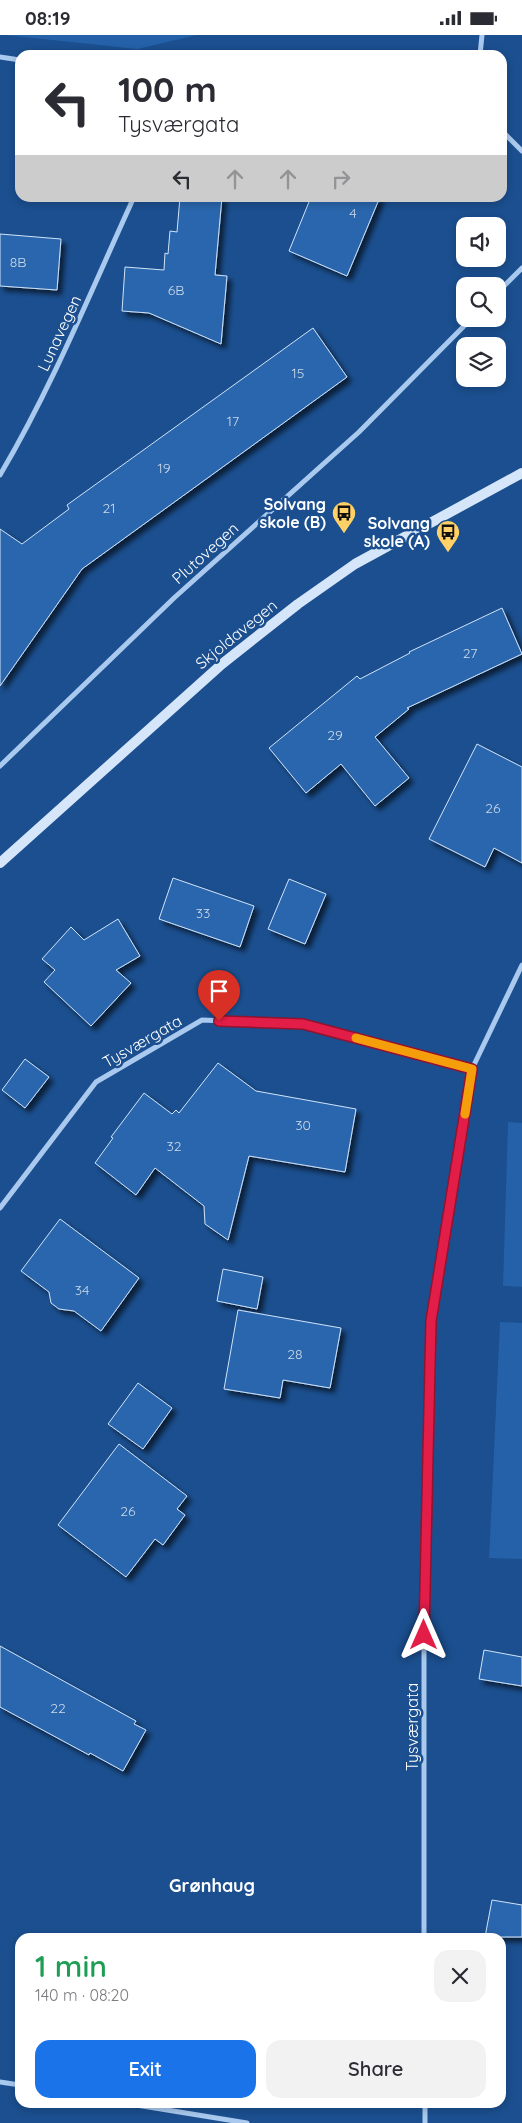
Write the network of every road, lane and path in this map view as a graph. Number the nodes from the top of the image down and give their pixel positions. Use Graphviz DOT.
graph roads {
  1 [pos="482,35"];
  2 [pos="480,50"];
  3 [pos="0,57"];
  4 [pos="15,59"];
  5 [pos="507,136"];
  6 [pos="522,151"];
  7 [pos="132,202"];
  8 [pos="522,267"];
  9 [pos="506,284"];
  10 [pos="463,327"];
  11 [pos="522,473"];
  12 [pos="0,475"];
  13 [pos="0,766"];
  14 [pos="0,863"];
  15 [pos="522,965"];
  16 [pos="472,1069"];
  17 [pos="0,1208"];
  18 [pos="424,1933"];
  19 [pos="0,2082"];
  20 [pos="15,2084"];
  21 [pos="155,2108"];
  22 [pos="425,2108"];
  23 [pos="247,2123"];
  24 [pos="425,2123"];
  1 -- 2 [label="street"];
  3 -- 4 [label="street"];
  5 -- 6 [label="street"];
  7 -- 12 [label="street, Lunavegen"];
  8 -- 9 [label="street"];
  10 -- 13 [label="street, Plutovegen"];
  11 -- 14 [label="main road, Skjoldavegen"];
  15 -- 16 [label="street, Tysværgata"];
  16 -- 17 [label="street, Tysværgata"];
  16 -- 18 [label="street, Tysværgata"];
  19 -- 20 [label="street"];
  21 -- 23 [label="street"];
  22 -- 24 [label="street"];
}
